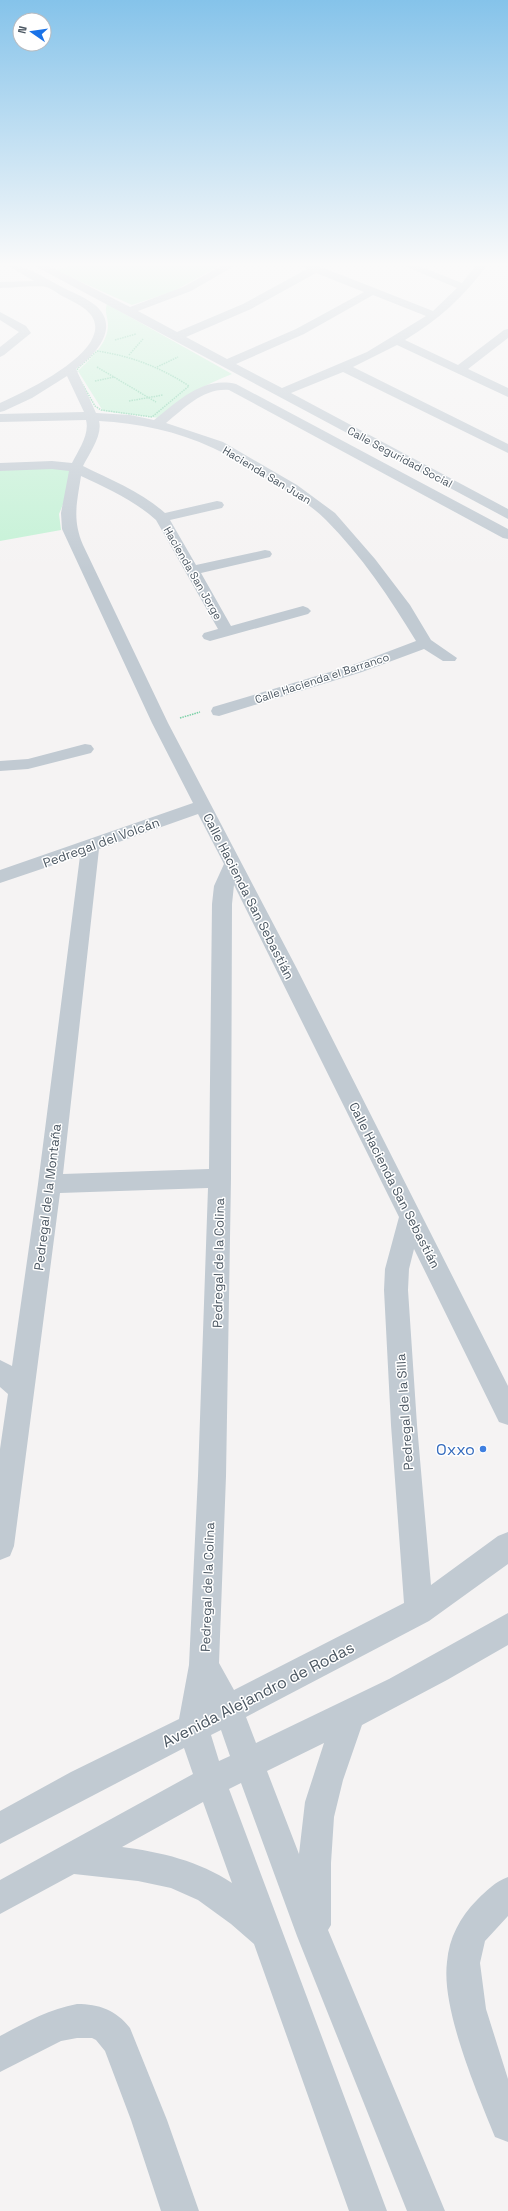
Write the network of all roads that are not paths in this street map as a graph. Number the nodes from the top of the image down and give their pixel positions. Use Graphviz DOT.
graph roads {
  1 [pos="234,368"];
  2 [pos="340,368"];
  3 [pos="345,368"];
  4 [pos="455,368"];
  5 [pos="70,369"];
  6 [pos="459,370"];
  7 [pos="281,393"];
  8 [pos="508,393"];
  9 [pos="0,408"];
  10 [pos="90,411"];
  11 [pos="0,418"];
  12 [pos="157,424"];
  13 [pos="508,450"];
  14 [pos="0,467"];
  15 [pos="76,468"];
  16 [pos="217,505"];
  17 [pos="508,515"];
  18 [pos="162,518"];
  19 [pos="508,535"];
  20 [pos="265,554"];
  21 [pos="193,570"];
  22 [pos="303,611"];
  23 [pos="226,630"];
  24 [pos="210,636"];
  25 [pos="426,643"];
  26 [pos="449,658"];
  27 [pos="219,711"];
  28 [pos="85,749"];
  29 [pos="1,761"];
  30 [pos="203,806"];
  31 [pos="90,847"];
  32 [pos="233,864"];
  33 [pos="0,877"];
  34 [pos="220,1178"];
  35 [pos="50,1184"];
  36 [pos="411,1215"];
  37 [pos="0,1372"];
  38 [pos="22,1389"];
  39 [pos="508,1413"];
  40 [pos="0,1546"];
  41 [pos="508,1546"];
  42 [pos="419,1611"];
  43 [pos="508,1628"];
  44 [pos="204,1664"];
  45 [pos="228,1709"];
  46 [pos="350,1715"];
  47 [pos="193,1728"];
  48 [pos="248,1764"];
  49 [pos="211,1782"];
  50 [pos="0,1828"];
  51 [pos="72,1858"];
  52 [pos="508,1893"];
  53 [pos="0,1898"];
  54 [pos="266,1932"];
  55 [pos="314,1936"];
  56 [pos="0,2055"];
  57 [pos="508,2124"];
  58 [pos="180,2211"];
  59 [pos="368,2211"];
  60 [pos="426,2211"];
  1 -- 7 [label="street, Calle Seguridad Social"];
  2 -- 7 [label="street"];
  3 -- 13 [label="street"];
  4 -- 6 [label="street"];
  5 -- 9 [label="street"];
  5 -- 10 [label="street, Calle Hacienda San Sebastián"];
  6 -- 8 [label="street"];
  7 -- 17 [label="street, Calle Seguridad Social"];
  10 -- 11 [label="street, Hacienda San Juan"];
  10 -- 12 [label="street, Hacienda San Juan"];
  10 -- 15 [label="street, Calle Hacienda San Sebastián"];
  12 -- 19 [label="street, Calle Seguridad Social"];
  12 -- 25 [label="street, Hacienda San Juan"];
  14 -- 15 [label="street"];
  15 -- 18 [label="street, Hacienda San Jorge"];
  15 -- 30 [label="street, Calle Hacienda San Sebastián"];
  16 -- 18 [label="street"];
  18 -- 21 [label="street, Hacienda San Jorge"];
  20 -- 21 [label="street"];
  21 -- 23 [label="street, Hacienda San Jorge"];
  22 -- 23 [label="street, Hacienda San Jorge"];
  23 -- 24 [label="street, Hacienda San Jorge"];
  25 -- 26 [label="street"];
  25 -- 27 [label="street, Calle Hacienda el Barranco"];
  28 -- 29 [label="street"];
  30 -- 31 [label="street, Pedregal del Volcán"];
  30 -- 32 [label="street, Calle Hacienda San Sebastián"];
  31 -- 33 [label="street, Pedregal del Volcán"];
  31 -- 35 [label="street, Pedregal de la Montaña"];
  32 -- 34 [label="street, Pedregal de la Colina"];
  32 -- 36 [label="street, Calle Hacienda San Sebastián"];
  34 -- 35 [label="street"];
  34 -- 44 [label="street, Pedregal de la Colina"];
  35 -- 38 [label="street, Pedregal de la Montaña"];
  36 -- 39 [label="street, Calle Hacienda San Sebastián"];
  36 -- 42 [label="street, Pedregal de la Silla"];
  37 -- 38 [label="street"];
  38 -- 40 [label="street, Pedregal de la Montaña"];
  41 -- 42 [label="street, Avenida Alejandro de Rodas"];
  42 -- 45 [label="street, Avenida Alejandro de Rodas"];
  43 -- 46 [label="street"];
  44 -- 45 [label="street, Pedregal de la Colina"];
  44 -- 47 [label="street, Pedregal de la Colina"];
  45 -- 47 [label="street, Avenida Alejandro de Rodas"];
  45 -- 48 [label="street, Pedregal de la Colina"];
  46 -- 48 [label="street"];
  46 -- 55 [label="street"];
  47 -- 49 [label="street"];
  47 -- 50 [label="street, Avenida Alejandro de Rodas"];
  48 -- 49 [label="street"];
  48 -- 55 [label="street, Pedregal de la Colina"];
  49 -- 51 [label="street"];
  49 -- 54 [label="street"];
  51 -- 53 [label="street"];
  51 -- 54 [label="street"];
  52 -- 57 [label="street"];
  54 -- 59 [label="street"];
  55 -- 60 [label="street, Pedregal de la Colina"];
  56 -- 58 [label="street"];
}
